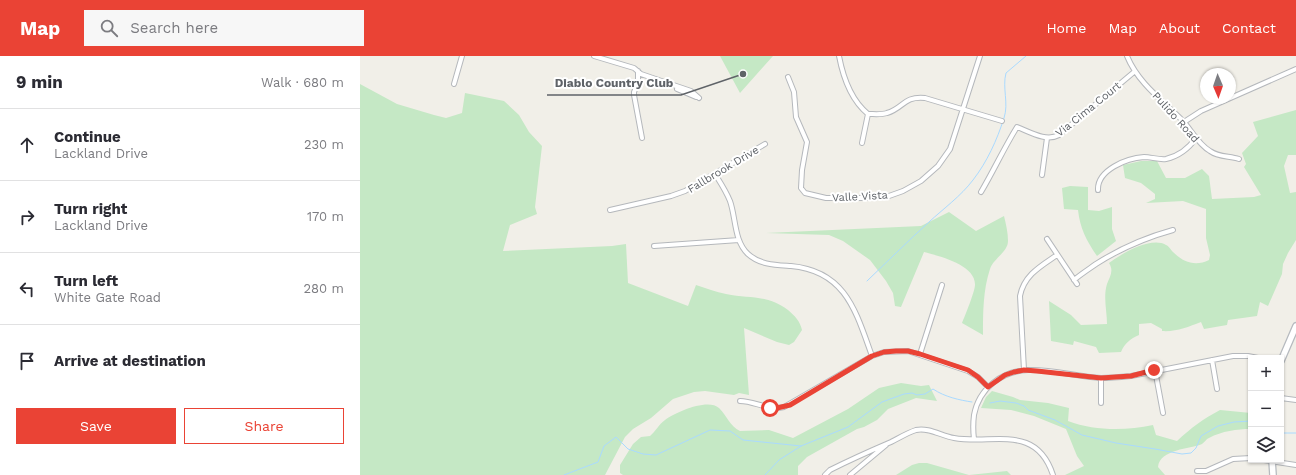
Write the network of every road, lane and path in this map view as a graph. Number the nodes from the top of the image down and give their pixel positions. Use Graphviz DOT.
graph roads {
  1 [pos="462,56"];
  2 [pos="594,56"];
  3 [pos="839,56"];
  4 [pos="980,56"];
  5 [pos="1127,56"];
  6 [pos="1296,69"];
  7 [pos="640,72"];
  8 [pos="1134,72"];
  9 [pos="788,77"];
  10 [pos="454,84"];
  11 [pos="699,98"];
  12 [pos="963,109"];
  13 [pos="868,114"];
  14 [pos="1002,121"];
  15 [pos="1184,122"];
  16 [pos="642,138"];
  17 [pos="1047,138"];
  18 [pos="1196,138"];
  19 [pos="862,143"];
  20 [pos="765,144"];
  21 [pos="1239,159"];
  22 [pos="715,174"];
  23 [pos="1042,174"];
  24 [pos="1098,190"];
  25 [pos="981,192"];
  26 [pos="610,210"];
  27 [pos="1172,230"];
  28 [pos="1047,239"];
  29 [pos="739,240"];
  30 [pos="654,246"];
  31 [pos="1057,255"];
  32 [pos="942,285"];
  33 [pos="1296,326"];
  34 [pos="920,354"];
  35 [pos="1284,355"];
  36 [pos="872,356"];
  37 [pos="1248,356"];
  38 [pos="1212,360"];
  39 [pos="1024,370"];
  40 [pos="1154,370"];
  41 [pos="1101,378"];
  42 [pos="988,387"];
  43 [pos="1217,389"];
  44 [pos="1284,398"];
  45 [pos="1296,400"];
  46 [pos="740,401"];
  47 [pos="1101,402"];
  48 [pos="1163,412"];
  49 [pos="974,439"];
  50 [pos="889,443"];
  51 [pos="1248,458"];
  52 [pos="1272,463"];
  53 [pos="1282,463"];
  54 [pos="1296,466"];
  55 [pos="1197,471"];
  56 [pos="825,475"];
  57 [pos="850,475"];
  58 [pos="1053,475"];
  59 [pos="1273,475"];
  1 -- 10 [label="street"];
  2 -- 7 [label="street"];
  3 -- 13 [label="street"];
  4 -- 12 [label="street, Valle Vista"];
  5 -- 8 [label="street, Pulido Road"];
  6 -- 15 [label="street"];
  7 -- 11 [label="street"];
  7 -- 16 [label="street"];
  8 -- 15 [label="street, Pulido Road"];
  8 -- 17 [label="street, Via Cima Court"];
  9 -- 12 [label="street, Valle Vista"];
  12 -- 13 [label="street"];
  12 -- 14 [label="street"];
  13 -- 19 [label="street"];
  15 -- 18 [label="street, Pulido Road"];
  17 -- 23 [label="street"];
  17 -- 25 [label="street, Via Cima Court"];
  18 -- 21 [label="street, Pulido Road"];
  18 -- 24 [label="street"];
  20 -- 22 [label="street, Fallbrook Drive"];
  22 -- 26 [label="street, Fallbrook Drive"];
  22 -- 29 [label="street"];
  27 -- 31 [label="street"];
  28 -- 31 [label="street"];
  29 -- 30 [label="street"];
  29 -- 36 [label="street"];
  31 -- 39 [label="street"];
  32 -- 34 [label="street"];
  33 -- 35 [label="street"];
  34 -- 36 [label="street"];
  34 -- 42 [label="street"];
  36 -- 46 [label="street"];
  37 -- 38 [label="street"];
  38 -- 40 [label="street"];
  38 -- 43 [label="street"];
  39 -- 41 [label="street"];
  39 -- 42 [label="street"];
  40 -- 41 [label="street"];
  40 -- 48 [label="street"];
  41 -- 47 [label="street"];
  42 -- 49 [label="street"];
  44 -- 45 [label="street"];
  49 -- 50 [label="street"];
  49 -- 58 [label="street"];
  50 -- 56 [label="street"];
  50 -- 57 [label="street"];
  51 -- 55 [label="street"];
  52 -- 59 [label="street"];
  53 -- 54 [label="street"];
}
